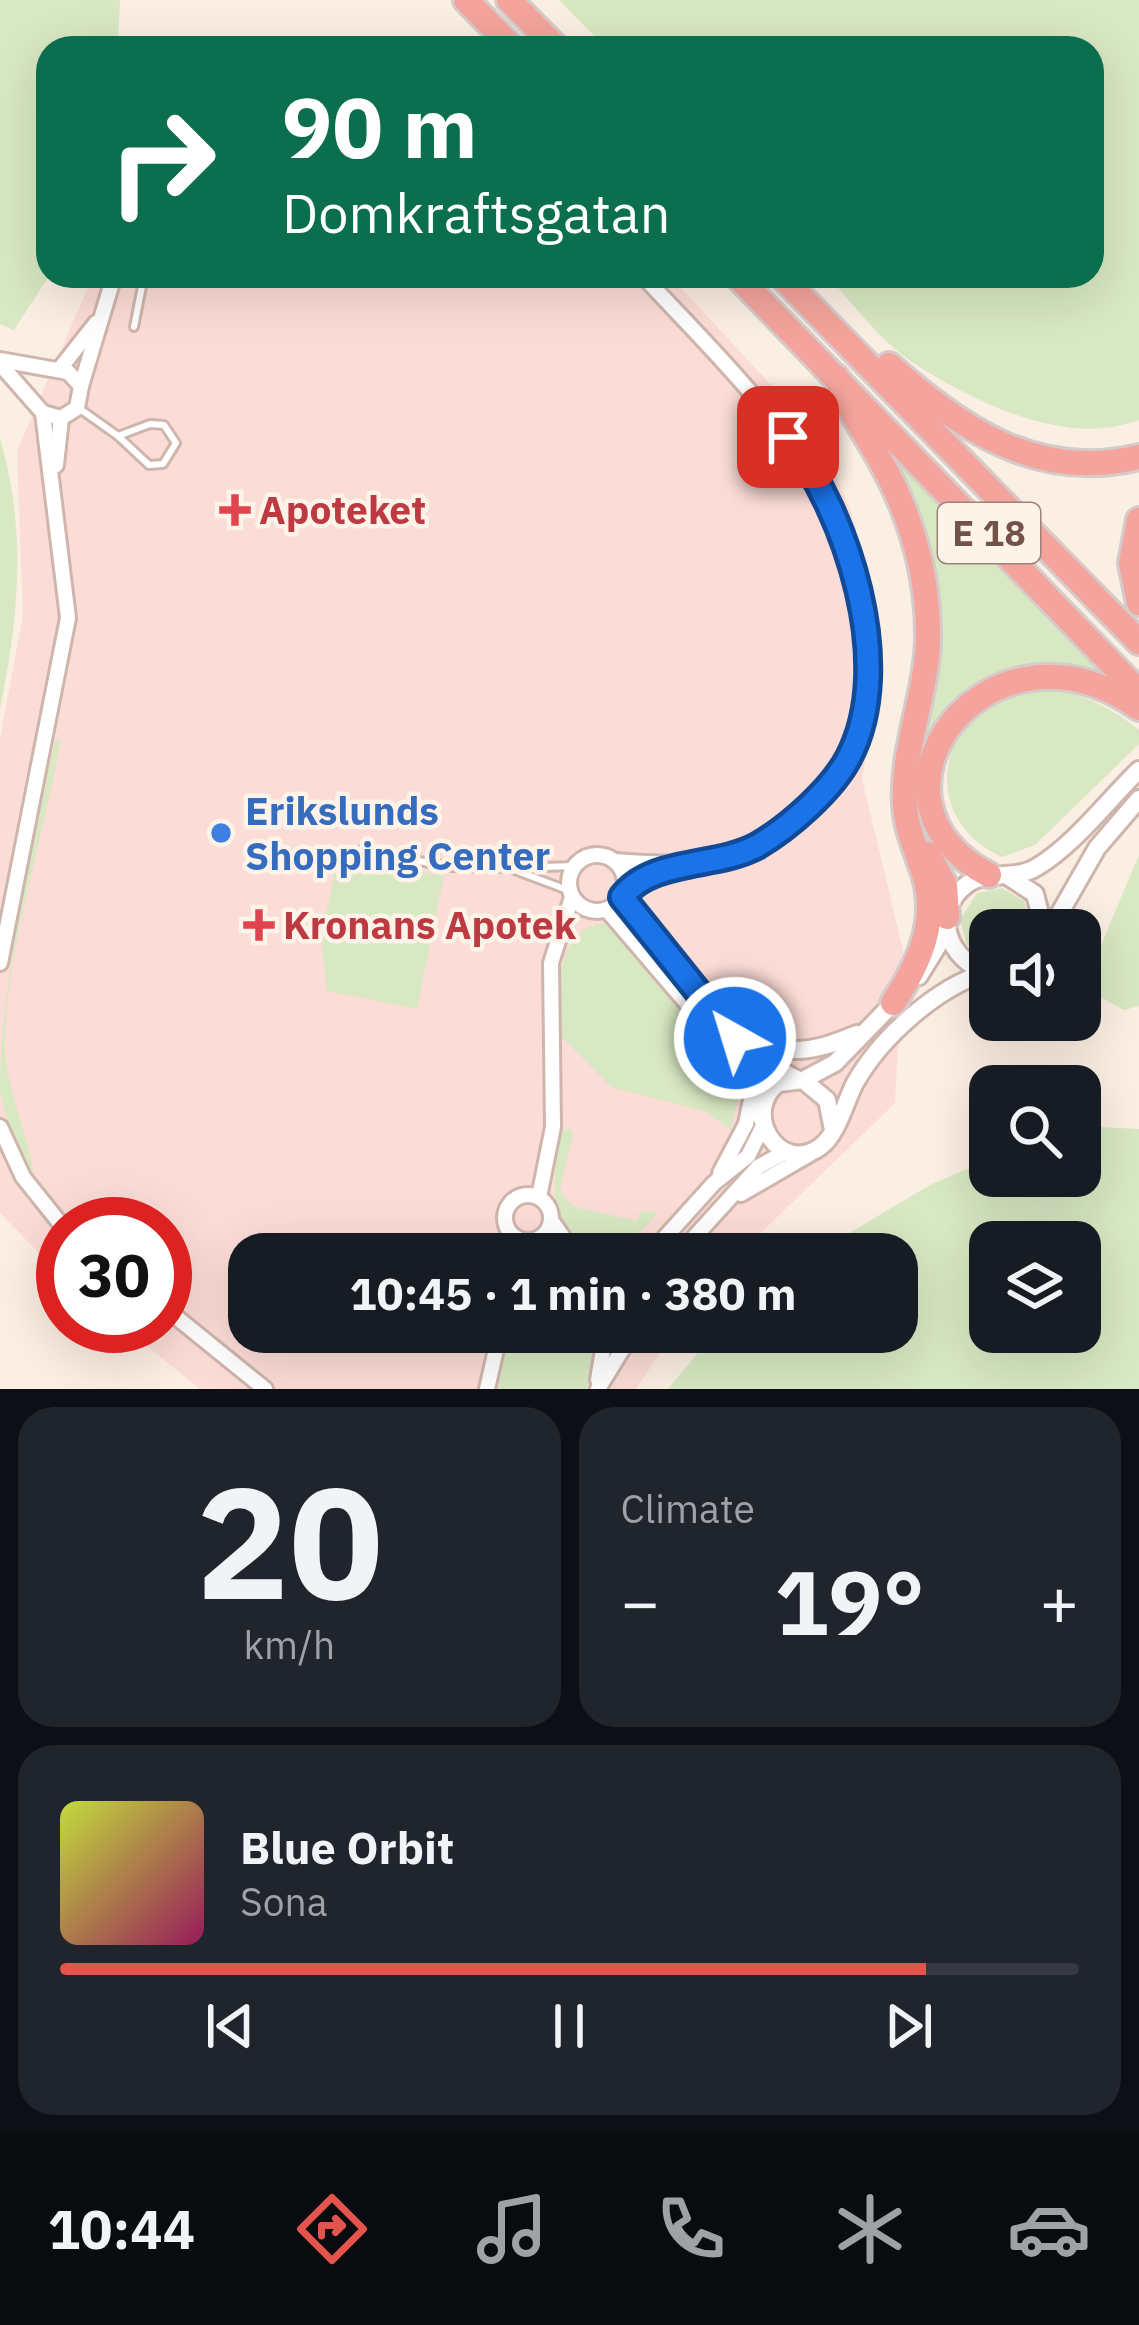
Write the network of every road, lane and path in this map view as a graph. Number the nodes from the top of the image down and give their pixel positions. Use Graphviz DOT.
graph roads {
  1 [pos="466,0"];
  2 [pos="509,0"];
  3 [pos="501,36"];
  4 [pos="544,36"];
  5 [pos="110,288"];
  6 [pos="142,288"];
  7 [pos="654,288"];
  8 [pos="748,288"];
  9 [pos="794,288"];
  10 [pos="99,319"];
  11 [pos="134,327"];
  12 [pos="835,331"];
  13 [pos="0,362"];
  14 [pos="57,370"];
  15 [pos="836,377"];
  16 [pos="81,386"];
  17 [pos="34,397"];
  18 [pos="77,408"];
  19 [pos="43,413"];
  20 [pos="61,418"];
  21 [pos="118,436"];
  22 [pos="1139,457"];
  23 [pos="54,482"];
  24 [pos="1139,520"];
  25 [pos="1139,603"];
  26 [pos="1139,642"];
  27 [pos="1139,692"];
  28 [pos="1139,708"];
  29 [pos="909,766"];
  30 [pos="1139,770"];
  31 [pos="1139,799"];
  32 [pos="362,850"];
  33 [pos="615,861"];
  34 [pos="575,866"];
  35 [pos="675,866"];
  36 [pos="509,868"];
  37 [pos="996,875"];
  38 [pos="571,894"];
  39 [pos="624,894"];
  40 [pos="1040,909"];
  41 [pos="1060,909"];
  42 [pos="604,911"];
  43 [pos="947,924"];
  44 [pos="562,934"];
  45 [pos="969,961"];
  46 [pos="0,963"];
  47 [pos="969,980"];
  48 [pos="893,1003"];
  49 [pos="730,1029"];
  50 [pos="863,1032"];
  51 [pos="800,1079"];
  52 [pos="751,1086"];
  53 [pos="762,1123"];
  54 [pos="0,1127"];
  55 [pos="832,1130"];
  56 [pos="815,1150"];
  57 [pos="788,1151"];
  58 [pos="714,1183"];
  59 [pos="39,1197"];
  60 [pos="539,1198"];
  61 [pos="731,1199"];
  62 [pos="551,1220"];
  63 [pos="510,1233"];
  64 [pos="542,1233"];
  65 [pos="560,1233"];
  66 [pos="669,1233"];
  67 [pos="699,1233"];
  68 [pos="192,1330"];
  69 [pos="495,1353"];
  70 [pos="603,1353"];
  71 [pos="620,1353"];
  72 [pos="265,1389"];
  73 [pos="487,1389"];
  74 [pos="597,1389"];
  1 -- 3 [label="highway"];
  2 -- 4 [label="highway"];
  5 -- 10 [label="street"];
  6 -- 11 [label="lane"];
  7 -- 35 [label="street"];
  8 -- 15 [label="highway, E 18"];
  9 -- 12 [label="highway, E 18"];
  10 -- 14 [label="street"];
  10 -- 16 [label="street"];
  12 -- 22 [label="highway, E 18"];
  12 -- 26 [label="highway, E 18"];
  13 -- 14 [label="street"];
  13 -- 17 [label="street"];
  14 -- 16 [label="street"];
  14 -- 17 [label="street"];
  15 -- 27 [label="highway, E 18"];
  15 -- 29 [label="highway, E 18"];
  16 -- 18 [label="street"];
  17 -- 19 [label="street"];
  18 -- 20 [label="street"];
  18 -- 21 [label="lane"];
  19 -- 20 [label="street"];
  19 -- 23 [label="street"];
  20 -- 23 [label="street"];
  21 -- 21 [label="lane"];
  23 -- 46 [label="street"];
  24 -- 25 [label="highway"];
  28 -- 37 [label="highway"];
  29 -- 43 [label="highway, E 18"];
  29 -- 48 [label="highway"];
  30 -- 37 [label="street"];
  31 -- 41 [label="street"];
  32 -- 36 [label="lane"];
  33 -- 34 [label="street"];
  33 -- 35 [label="street"];
  33 -- 39 [label="street"];
  34 -- 36 [label="lane"];
  34 -- 38 [label="street"];
  35 -- 39 [label="street"];
  36 -- 38 [label="lane"];
  37 -- 40 [label="street"];
  37 -- 43 [label="street"];
  38 -- 42 [label="street"];
  38 -- 44 [label="street"];
  39 -- 42 [label="street"];
  39 -- 49 [label="street"];
  42 -- 44 [label="street"];
  42 -- 52 [label="street"];
  43 -- 45 [label="street"];
  43 -- 48 [label="street"];
  44 -- 60 [label="street"];
  47 -- 55 [label="street"];
  48 -- 50 [label="street"];
  49 -- 50 [label="street"];
  49 -- 51 [label="street"];
  50 -- 51 [label="street"];
  51 -- 53 [label="street"];
  51 -- 55 [label="street"];
  52 -- 53 [label="street"];
  52 -- 58 [label="street"];
  53 -- 57 [label="street"];
  53 -- 58 [label="street"];
  54 -- 59 [label="street"];
  55 -- 56 [label="street"];
  56 -- 57 [label="street"];
  56 -- 61 [label="street"];
  57 -- 61 [label="street"];
  58 -- 66 [label="street"];
  60 -- 62 [label="street"];
  60 -- 63 [label="street"];
  61 -- 67 [label="street"];
  62 -- 64 [label="street"];
  62 -- 65 [label="street"];
  68 -- 72 [label="street"];
  69 -- 73 [label="street"];
  70 -- 74 [label="street"];
  71 -- 74 [label="street"];
}
